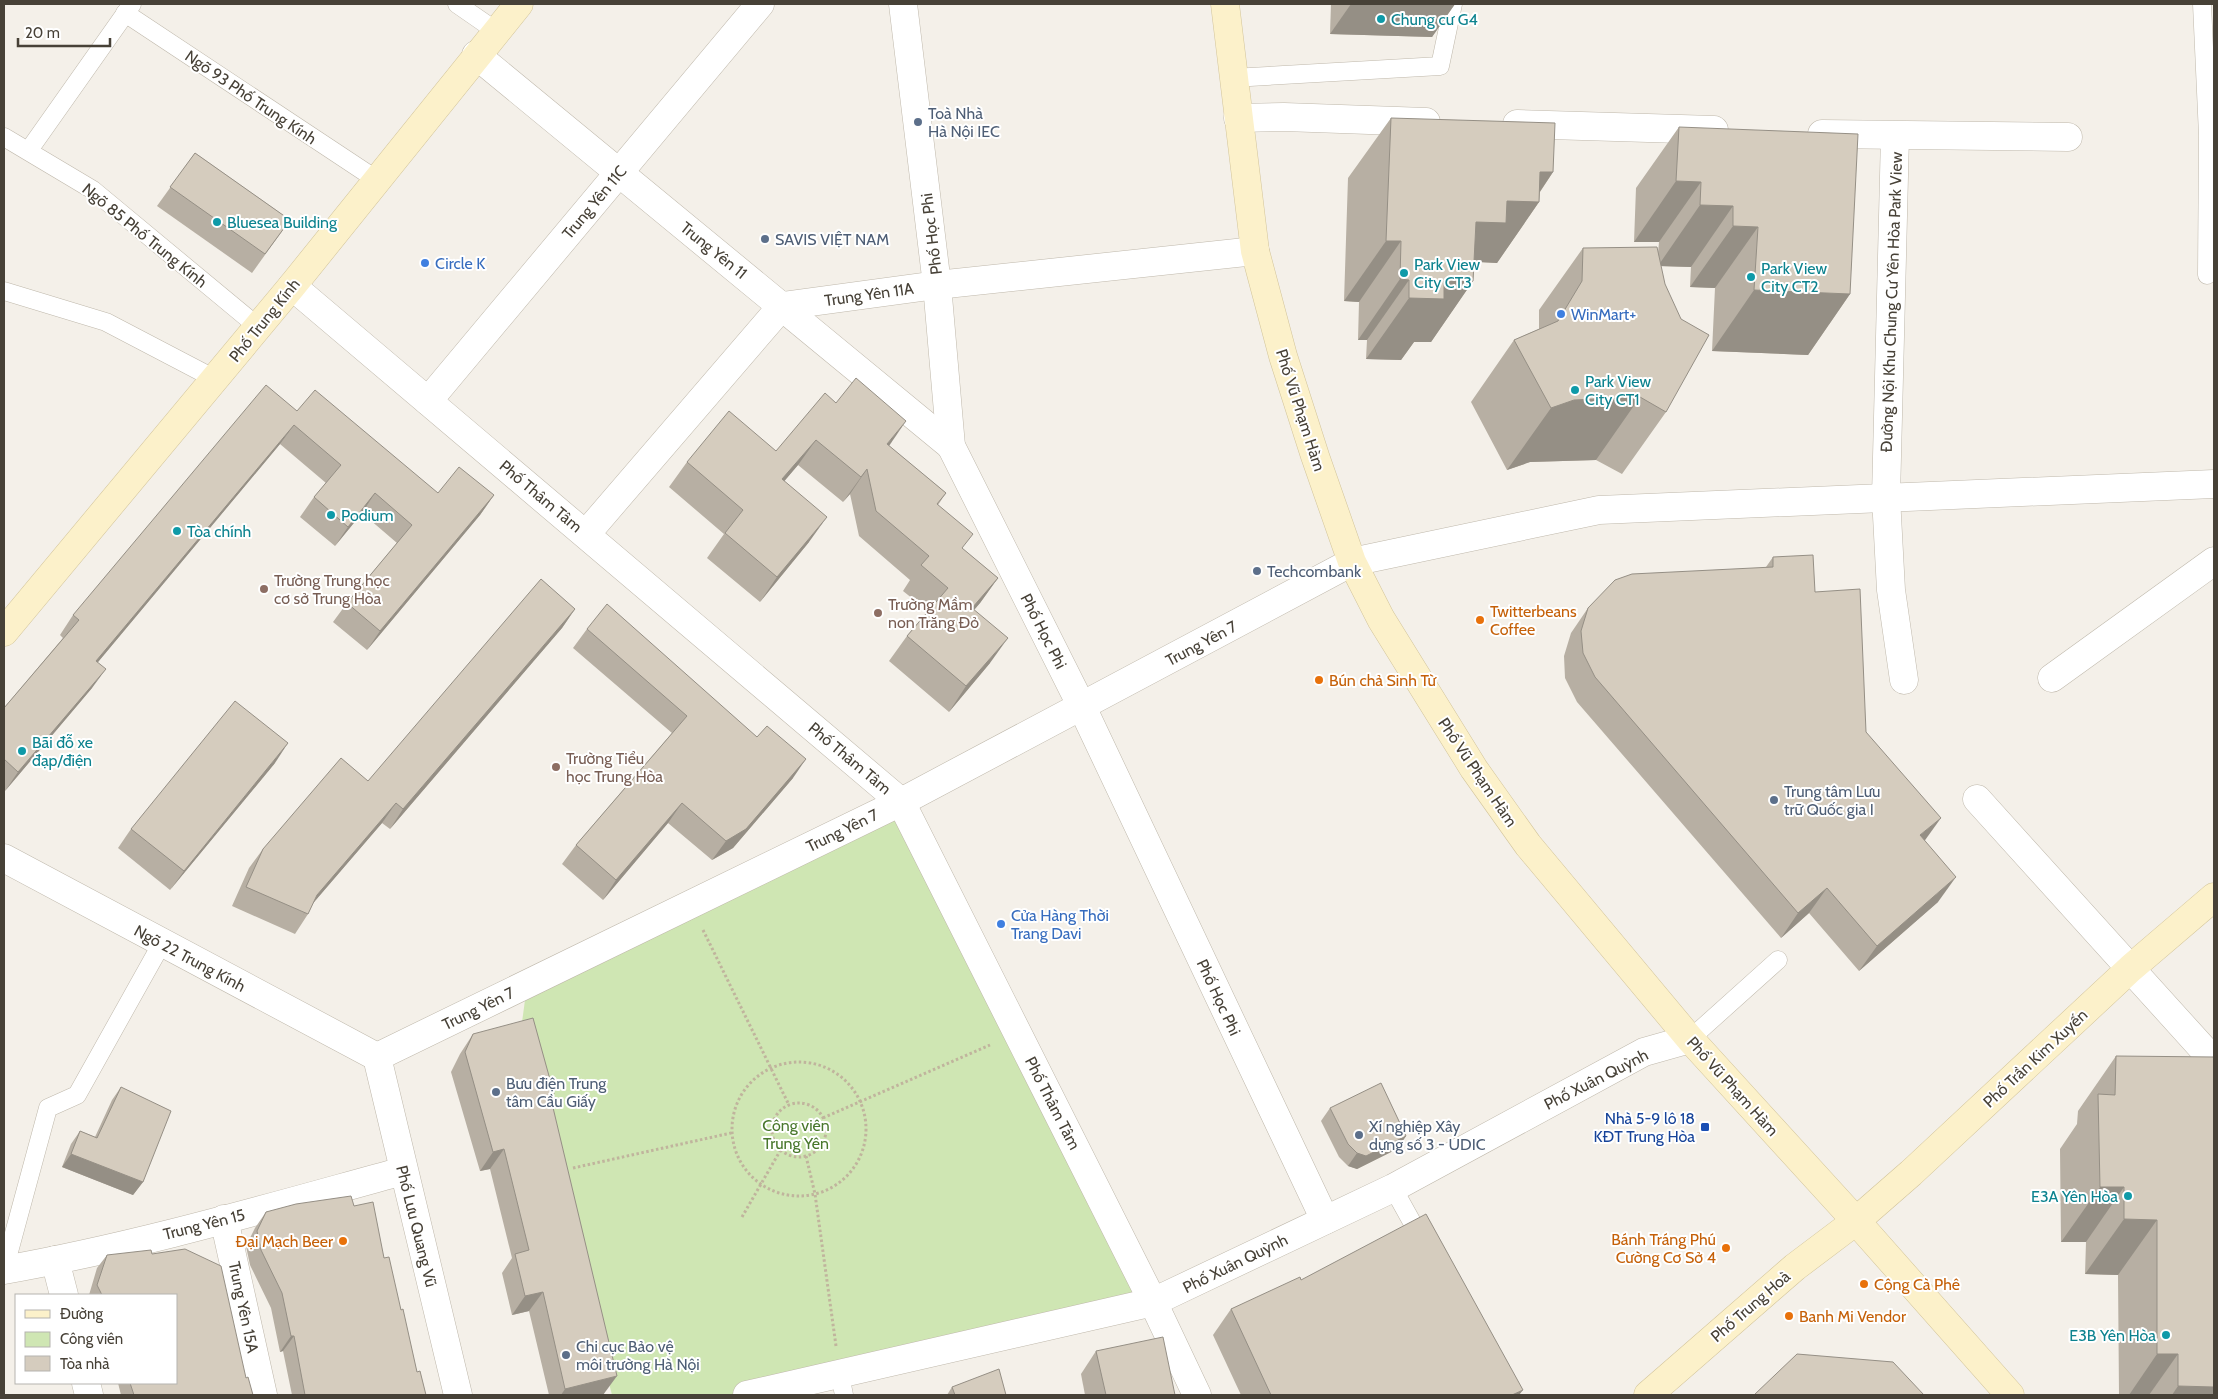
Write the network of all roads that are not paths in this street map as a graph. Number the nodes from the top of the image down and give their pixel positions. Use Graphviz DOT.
graph roads {
  1 [pos="457,4"];
  2 [pos="518,4"];
  3 [pos="760,4"];
  4 [pos="903,4"];
  5 [pos="1225,4"];
  6 [pos="1453,4"];
  7 [pos="2202,4"];
  8 [pos="128,8"];
  9 [pos="496,31"];
  10 [pos="476,55"];
  11 [pos="1232,78"];
  12 [pos="1238,118"];
  13 [pos="1451,122"];
  14 [pos="1491,124"];
  15 [pos="1738,131"];
  16 [pos="1797,133"];
  17 [pos="1895,136"];
  18 [pos="2068,136"];
  19 [pos="4,137"];
  20 [pos="29,150"];
  21 [pos="619,172"];
  22 [pos="376,180"];
  23 [pos="1255,252"];
  24 [pos="2207,275"];
  25 [pos="937,285"];
  26 [pos="292,286"];
  27 [pos="4,290"];
  28 [pos="782,306"];
  29 [pos="257,326"];
  30 [pos="215,378"];
  31 [pos="428,401"];
  32 [pos="951,446"];
  33 [pos="2214,484"];
  34 [pos="1886,497"];
  35 [pos="586,534"];
  36 [pos="2214,561"];
  37 [pos="1352,562"];
  38 [pos="4,632"];
  39 [pos="2052,678"];
  40 [pos="1904,680"];
  41 [pos="1082,707"];
  42 [pos="1977,799"];
  43 [pos="901,802"];
  44 [pos="4,858"];
  45 [pos="2214,897"];
  46 [pos="162,943"];
  47 [pos="1778,960"];
  48 [pos="2131,968"];
  49 [pos="1690,1038"];
  50 [pos="377,1057"];
  51 [pos="2214,1061"];
  52 [pos="404,1171"];
  53 [pos="1394,1188"];
  54 [pos="224,1219"];
  55 [pos="1325,1220"];
  56 [pos="1856,1221"];
  57 [pos="1431,1257"];
  58 [pos="56,1260"];
  59 [pos="4,1270"];
  60 [pos="64,1294"];
  61 [pos="1153,1302"];
  62 [pos="842,1385"];
  63 [pos="263,1395"];
  64 [pos="458,1395"];
  65 [pos="747,1395"];
  66 [pos="1197,1395"];
  67 [pos="1648,1395"];
  68 [pos="2010,1395"];
  1 -- 9 [label="lane"];
  2 -- 9 [label="street, Phố Trung Kính"];
  3 -- 21 [label="street, Trung Yên 11C"];
  4 -- 25 [label="street, Phố Học Phi"];
  5 -- 11 [label="street, Phố Vũ Phạm Hàm"];
  6 -- 11 [label="lane"];
  7 -- 24 [label="lane"];
  8 -- 20 [label="lane"];
  8 -- 22 [label="lane, Ngõ 93 Phố Trung Kính"];
  9 -- 10 [label="street, Phố Trung Kính"];
  10 -- 21 [label="street, Trung Yên 11"];
  10 -- 22 [label="street, Phố Trung Kính"];
  11 -- 12 [label="street, Phố Vũ Phạm Hàm"];
  12 -- 13 [label="street"];
  12 -- 23 [label="street, Phố Vũ Phạm Hàm"];
  14 -- 15 [label="street"];
  16 -- 17 [label="street, Đường Nội Khu Chung Cư Yên Hòa Park View"];
  17 -- 18 [label="street"];
  17 -- 34 [label="street, Đường Nội Khu Chung Cư Yên Hòa Park View"];
  19 -- 20 [label="lane, Ngõ 85 Phố Trung Kính"];
  20 -- 29 [label="lane, Ngõ 85 Phố Trung Kính"];
  21 -- 28 [label="street, Trung Yên 11"];
  21 -- 31 [label="street, Trung Yên 11C"];
  22 -- 26 [label="street, Phố Trung Kính"];
  23 -- 25 [label="street, Trung Yên 11A"];
  23 -- 37 [label="street, Phố Vũ Phạm Hàm"];
  25 -- 28 [label="street, Trung Yên 11A"];
  25 -- 32 [label="street, Phố Học Phi"];
  26 -- 29 [label="street, Phố Trung Kính"];
  26 -- 31 [label="street, Phố Thâm Tâm"];
  27 -- 30 [label="lane"];
  28 -- 32 [label="street, Trung Yên 11"];
  28 -- 35 [label="street"];
  29 -- 30 [label="street, Phố Trung Kính"];
  30 -- 38 [label="street, Phố Trung Kính"];
  31 -- 35 [label="street, Phố Thâm Tâm"];
  32 -- 41 [label="street, Phố Học Phi"];
  33 -- 34 [label="street"];
  34 -- 37 [label="street"];
  34 -- 40 [label="street, Đường Nội Khu Chung Cư Yên Hòa Park View"];
  35 -- 43 [label="street, Phố Thâm Tâm"];
  36 -- 39 [label="street"];
  37 -- 41 [label="street, Trung Yên 7"];
  37 -- 49 [label="street, Phố Vũ Phạm Hàm"];
  41 -- 43 [label="street, Trung Yên 7"];
  41 -- 55 [label="street, Phố Học Phi"];
  42 -- 48 [label="street"];
  43 -- 50 [label="street, Trung Yên 7"];
  43 -- 61 [label="street, Phố Thâm Tâm"];
  44 -- 46 [label="street, Ngõ 22 Trung Kính"];
  45 -- 48 [label="street, Phố Trần Kim Xuyến"];
  46 -- 50 [label="street, Ngõ 22 Trung Kính"];
  46 -- 59 [label="lane"];
  47 -- 49 [label="lane"];
  48 -- 51 [label="street"];
  48 -- 56 [label="street, Phố Trần Kim Xuyến"];
  49 -- 53 [label="street, Phố Xuân Quỳnh"];
  49 -- 56 [label="street, Phố Vũ Phạm Hàm"];
  50 -- 52 [label="street, Phố Lưu Quang Vũ"];
  52 -- 54 [label="street, Trung Yên 15"];
  52 -- 64 [label="street, Phố Lưu Quang Vũ"];
  53 -- 55 [label="street, Phố Xuân Quỳnh"];
  53 -- 57 [label="lane"];
  54 -- 58 [label="street, Trung Yên 15"];
  54 -- 63 [label="street, Trung Yên 15A"];
  55 -- 61 [label="street, Phố Xuân Quỳnh"];
  56 -- 67 [label="street, Phố Trung Hoà"];
  56 -- 68 [label="street, Phố Vũ Phạm Hàm"];
  58 -- 59 [label="street, Trung Yên 15"];
  58 -- 60 [label="street"];
  61 -- 62 [label="street, Phố Xuân Quỳnh"];
  61 -- 66 [label="street, Phố Thâm Tâm"];
  62 -- 65 [label="street, Phố Xuân Quỳnh"];
}
